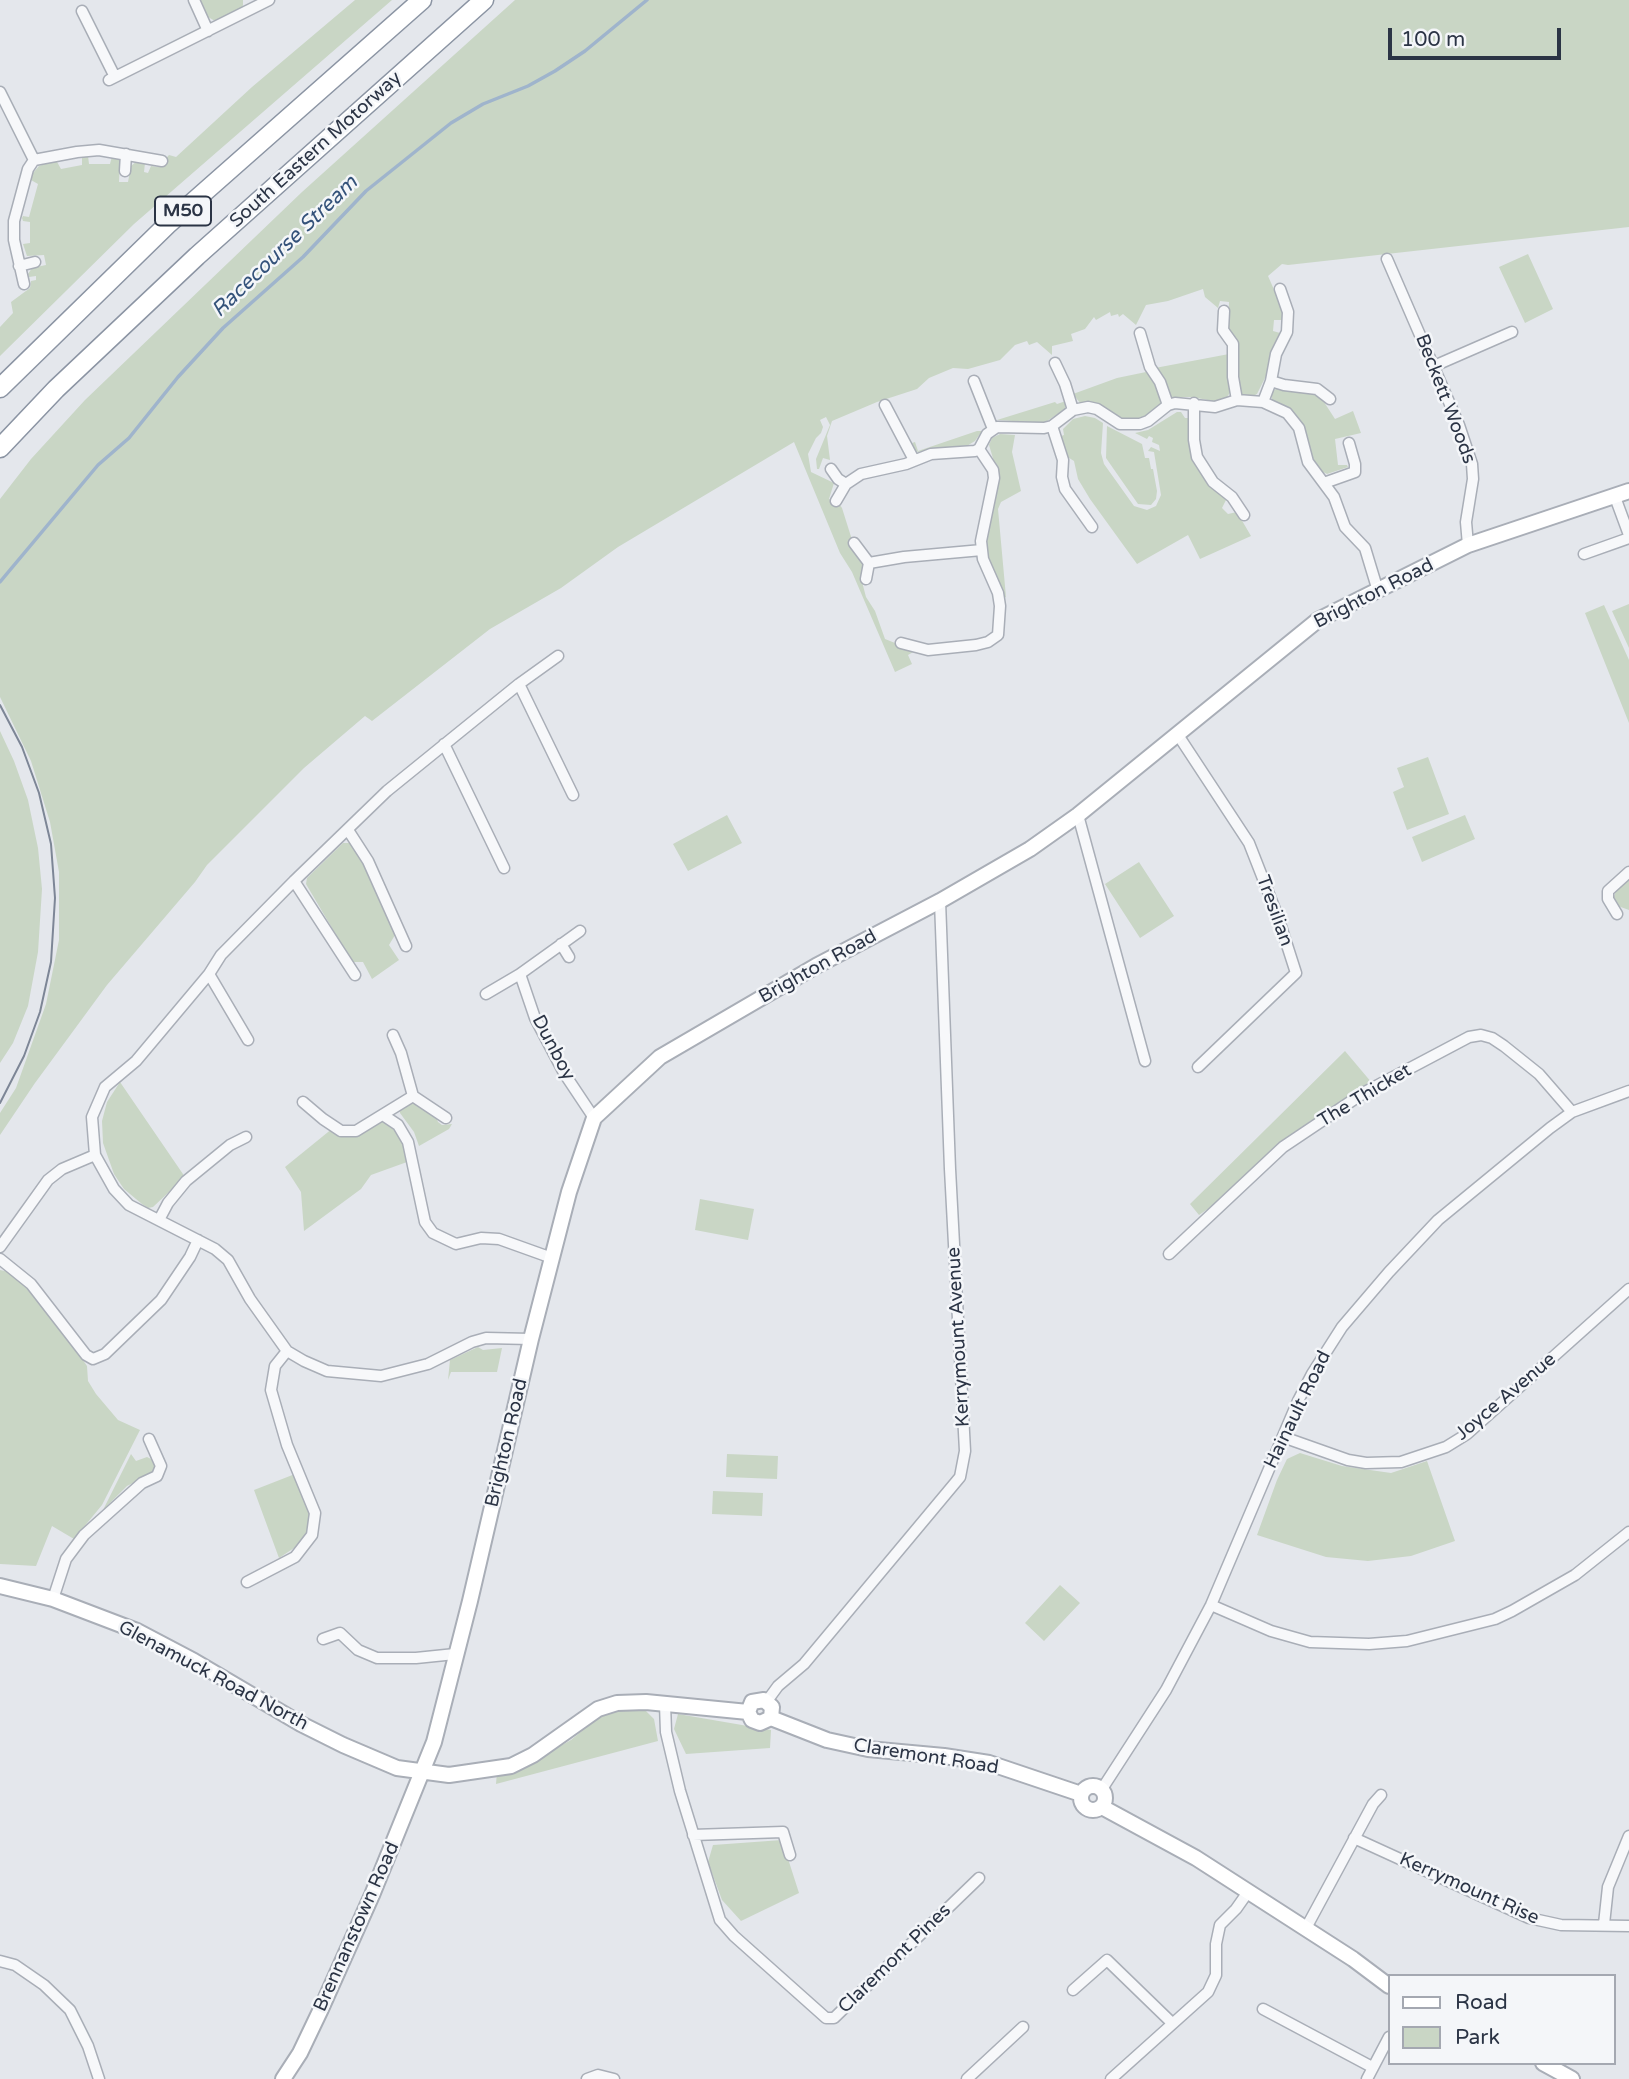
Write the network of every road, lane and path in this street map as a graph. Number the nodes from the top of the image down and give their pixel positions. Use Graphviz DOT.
graph roads {
  1 [pos="194,0"];
  2 [pos="270,0"];
  3 [pos="422,0"];
  4 [pos="484,0"];
  5 [pos="251,4"];
  6 [pos="82,11"];
  7 [pos="208,31"];
  8 [pos="341,70"];
  9 [pos="0,92"];
  10 [pos="335,132"];
  11 [pos="126,154"];
  12 [pos="34,160"];
  13 [pos="162,161"];
  14 [pos="125,171"];
  15 [pos="1387,259"];
  16 [pos="35,262"];
  17 [pos="19,266"];
  18 [pos="24,284"];
  19 [pos="1280,289"];
  20 [pos="1224,311"];
  21 [pos="1512,332"];
  22 [pos="1140,333"];
  23 [pos="1055,363"];
  24 [pos="1434,366"];
  25 [pos="0,374"];
  26 [pos="1271,381"];
  27 [pos="974,382"];
  28 [pos="0,388"];
  29 [pos="1330,399"];
  30 [pos="1237,400"];
  31 [pos="1263,402"];
  32 [pos="1194,404"];
  33 [pos="885,405"];
  34 [pos="1168,405"];
  35 [pos="1073,410"];
  36 [pos="1052,426"];
  37 [pos="993,429"];
  38 [pos="1349,443"];
  39 [pos="0,449"];
  40 [pos="979,449"];
  41 [pos="914,460"];
  42 [pos="0,463"];
  43 [pos="831,469"];
  44 [pos="1324,483"];
  45 [pos="846,484"];
  46 [pos="1629,491"];
  47 [pos="1615,497"];
  48 [pos="836,502"];
  49 [pos="1244,515"];
  50 [pos="1092,527"];
  51 [pos="1629,536"];
  52 [pos="854,543"];
  53 [pos="1468,545"];
  54 [pos="982,550"];
  55 [pos="1584,554"];
  56 [pos="869,563"];
  57 [pos="866,579"];
  58 [pos="1378,591"];
  59 [pos="901,643"];
  60 [pos="558,656"];
  61 [pos="519,684"];
  62 [pos="1178,735"];
  63 [pos="444,744"];
  64 [pos="573,795"];
  65 [pos="1078,815"];
  66 [pos="348,830"];
  67 [pos="504,868"];
  68 [pos="1629,872"];
  69 [pos="294,881"];
  70 [pos="940,901"];
  71 [pos="1617,914"];
  72 [pos="580,931"];
  73 [pos="561,944"];
  74 [pos="405,946"];
  75 [pos="569,957"];
  76 [pos="209,974"];
  77 [pos="520,974"];
  78 [pos="355,975"];
  79 [pos="486,994"];
  80 [pos="393,1035"];
  81 [pos="248,1040"];
  82 [pos="1145,1061"];
  83 [pos="1198,1067"];
  84 [pos="1629,1091"];
  85 [pos="413,1096"];
  86 [pos="303,1102"];
  87 [pos="1572,1112"];
  88 [pos="383,1115"];
  89 [pos="446,1118"];
  90 [pos="594,1118"];
  91 [pos="246,1137"];
  92 [pos="95,1155"];
  93 [pos="159,1220"];
  94 [pos="198,1240"];
  95 [pos="0,1247"];
  96 [pos="1169,1254"];
  97 [pos="552,1258"];
  98 [pos="0,1259"];
  99 [pos="1629,1289"];
  100 [pos="531,1339"];
  101 [pos="286,1351"];
  102 [pos="1283,1437"];
  103 [pos="149,1439"];
  104 [pos="1629,1532"];
  105 [pos="247,1582"];
  106 [pos="0,1586"];
  107 [pos="53,1599"];
  108 [pos="1212,1605"];
  109 [pos="323,1639"];
  110 [pos="455,1654"];
  111 [pos="767,1701"];
  112 [pos="665,1704"];
  113 [pos="748,1712"];
  114 [pos="771,1718"];
  115 [pos="424,1772"];
  116 [pos="1102,1789"];
  117 [pos="1081,1794"];
  118 [pos="1381,1795"];
  119 [pos="1102,1807"];
  120 [pos="693,1835"];
  121 [pos="1629,1836"];
  122 [pos="1354,1838"];
  123 [pos="790,1855"];
  124 [pos="979,1878"];
  125 [pos="1248,1892"];
  126 [pos="1604,1924"];
  127 [pos="1629,1926"];
  128 [pos="1306,1928"];
  129 [pos="0,1961"];
  130 [pos="1388,1985"];
  131 [pos="1073,1990"];
  132 [pos="1264,2008"];
  133 [pos="1172,2023"];
  134 [pos="1023,2027"];
  135 [pos="1388,2039"];
  136 [pos="1547,2065"];
  137 [pos="1372,2067"];
  138 [pos="99,2079"];
  139 [pos="283,2079"];
  140 [pos="587,2079"];
  141 [pos="614,2079"];
  142 [pos="967,2079"];
  143 [pos="1111,2079"];
  144 [pos="1367,2079"];
  145 [pos="1572,2079"];
  1 -- 7 [label="street"];
  2 -- 5 [label="street"];
  3 -- 8 [label="highway, M50"];
  4 -- 10 [label="highway, South Eastern Motorway / M50"];
  5 -- 7 [label="street"];
  6 -- 7 [label="street"];
  8 -- 25 [label="highway"];
  8 -- 28 [label="highway, M50"];
  9 -- 12 [label="street"];
  10 -- 39 [label="highway, South Eastern Motorway / M50"];
  10 -- 42 [label="highway"];
  11 -- 12 [label="street"];
  11 -- 13 [label="street"];
  11 -- 14 [label="street"];
  12 -- 17 [label="street"];
  15 -- 24 [label="street, Beckett Woods"];
  16 -- 17 [label="street"];
  17 -- 18 [label="street"];
  19 -- 26 [label="street"];
  20 -- 30 [label="street"];
  21 -- 24 [label="street"];
  22 -- 34 [label="street"];
  23 -- 35 [label="street"];
  24 -- 53 [label="street, Beckett Woods"];
  26 -- 29 [label="street"];
  26 -- 31 [label="street"];
  27 -- 37 [label="street"];
  30 -- 31 [label="street"];
  30 -- 32 [label="street"];
  31 -- 44 [label="street"];
  32 -- 34 [label="street"];
  32 -- 49 [label="street"];
  33 -- 41 [label="street"];
  34 -- 35 [label="street"];
  35 -- 36 [label="street"];
  36 -- 37 [label="street"];
  36 -- 50 [label="street"];
  37 -- 40 [label="street"];
  38 -- 44 [label="street"];
  40 -- 41 [label="street"];
  40 -- 54 [label="street"];
  41 -- 45 [label="street"];
  43 -- 45 [label="street"];
  44 -- 58 [label="street"];
  45 -- 48 [label="street"];
  46 -- 47 [label="street, Brighton Road"];
  47 -- 51 [label="street"];
  47 -- 53 [label="street, Brighton Road"];
  51 -- 55 [label="street"];
  52 -- 56 [label="street"];
  53 -- 58 [label="street, Brighton Road"];
  54 -- 56 [label="street"];
  54 -- 59 [label="street"];
  56 -- 57 [label="street"];
  58 -- 62 [label="street, Brighton Road"];
  60 -- 61 [label="street"];
  61 -- 63 [label="street"];
  61 -- 64 [label="street"];
  62 -- 65 [label="street, Brighton Road"];
  62 -- 83 [label="street, Tresilian"];
  63 -- 66 [label="street"];
  63 -- 67 [label="street"];
  65 -- 70 [label="street, Brighton Road"];
  65 -- 82 [label="street"];
  66 -- 69 [label="street"];
  66 -- 74 [label="street"];
  68 -- 71 [label="street"];
  69 -- 76 [label="street"];
  69 -- 78 [label="street"];
  70 -- 90 [label="street, Brighton Road"];
  70 -- 111 [label="street, Kerrymount Avenue"];
  72 -- 73 [label="street"];
  73 -- 75 [label="street"];
  73 -- 77 [label="street"];
  76 -- 81 [label="street"];
  76 -- 92 [label="street"];
  77 -- 79 [label="street"];
  77 -- 90 [label="street, Dunboy"];
  80 -- 85 [label="street"];
  84 -- 87 [label="street, Hainault Road"];
  85 -- 88 [label="street"];
  85 -- 89 [label="street"];
  86 -- 88 [label="street"];
  87 -- 96 [label="street, The Thicket"];
  87 -- 102 [label="street, Hainault Road"];
  88 -- 97 [label="street"];
  90 -- 97 [label="street, Brighton Road"];
  91 -- 93 [label="street"];
  92 -- 93 [label="street"];
  92 -- 95 [label="street"];
  93 -- 94 [label="street"];
  94 -- 98 [label="street"];
  94 -- 101 [label="street"];
  97 -- 100 [label="street, Brighton Road"];
  99 -- 102 [label="street, Joyce Avenue"];
  100 -- 101 [label="street"];
  100 -- 110 [label="street, Brighton Road"];
  101 -- 105 [label="street"];
  102 -- 108 [label="street, Hainault Road"];
  103 -- 107 [label="street"];
  104 -- 108 [label="street"];
  106 -- 107 [label="street, Glenamuck Road North"];
  107 -- 115 [label="street, Glenamuck Road North"];
  108 -- 116 [label="street, Hainault Road"];
  109 -- 110 [label="street"];
  110 -- 115 [label="street, Brighton Road"];
  111 -- 113 [label="street"];
  111 -- 114 [label="street"];
  112 -- 113 [label="street"];
  112 -- 115 [label="street"];
  112 -- 120 [label="street, Claremont Pines"];
  113 -- 114 [label="street"];
  114 -- 117 [label="street, Claremont Road"];
  115 -- 139 [label="street, Brennanstown Road"];
  116 -- 117 [label="street"];
  116 -- 119 [label="street"];
  117 -- 119 [label="street"];
  118 -- 122 [label="street"];
  119 -- 125 [label="street"];
  120 -- 123 [label="street"];
  120 -- 124 [label="street, Claremont Pines"];
  121 -- 126 [label="street"];
  122 -- 126 [label="street, Kerrymount Rise"];
  122 -- 128 [label="street"];
  125 -- 128 [label="street"];
  125 -- 133 [label="street"];
  126 -- 127 [label="street, Kerrymount Rise"];
  128 -- 130 [label="street"];
  129 -- 138 [label="street"];
  131 -- 133 [label="street"];
  132 -- 137 [label="street"];
  133 -- 143 [label="street"];
  134 -- 142 [label="street"];
  135 -- 137 [label="street"];
  136 -- 145 [label="street"];
  137 -- 144 [label="street"];
  140 -- 141 [label="street"];
}
